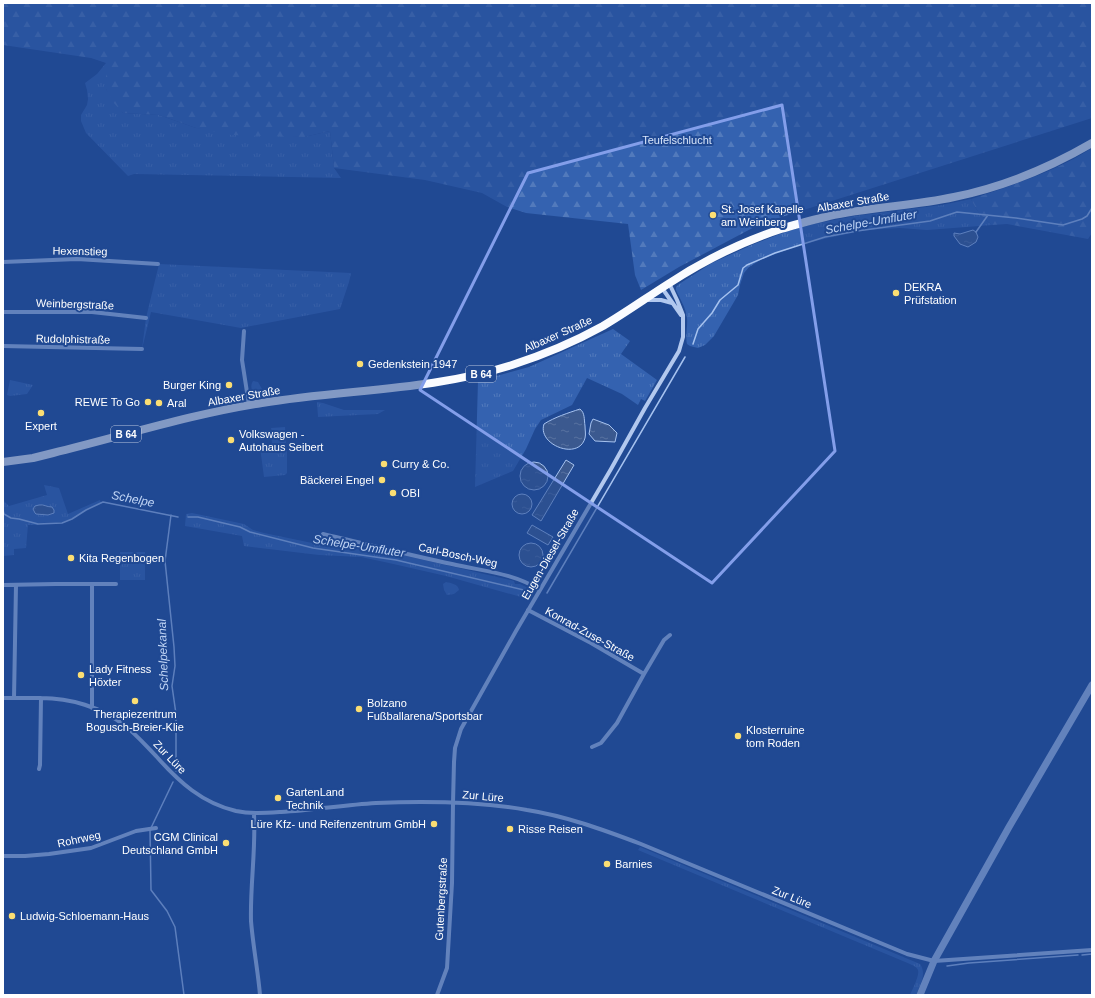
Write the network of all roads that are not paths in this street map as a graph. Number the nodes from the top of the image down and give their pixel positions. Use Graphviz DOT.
graph roads {
  1 [pos="1092,143"];
  2 [pos="3,262"];
  3 [pos="158,264"];
  4 [pos="665,286"];
  5 [pos="644,300"];
  6 [pos="672,303"];
  7 [pos="3,312"];
  8 [pos="146,318"];
  9 [pos="684,321"];
  10 [pos="244,331"];
  11 [pos="3,346"];
  12 [pos="142,349"];
  13 [pos="249,405"];
  14 [pos="3,462"];
  15 [pos="324,534"];
  16 [pos="116,584"];
  17 [pos="3,585"];
  18 [pos="16,585"];
  19 [pos="92,585"];
  20 [pos="540,590"];
  21 [pos="528,610"];
  22 [pos="670,635"];
  23 [pos="644,674"];
  24 [pos="1092,685"];
  25 [pos="3,698"];
  26 [pos="14,698"];
  27 [pos="41,698"];
  28 [pos="92,708"];
  29 [pos="592,748"];
  30 [pos="39,769"];
  31 [pos="453,803"];
  32 [pos="254,814"];
  33 [pos="156,828"];
  34 [pos="3,856"];
  35 [pos="1092,950"];
  36 [pos="934,961"];
  37 [pos="260,995"];
  38 [pos="437,995"];
  39 [pos="920,995"];
  1 -- 4 [label="main road, Albaxer Straße / B 64"];
  2 -- 3 [label="street, Hexenstieg"];
  4 -- 5 [label="main road, Albaxer Straße / B 64"];
  4 -- 6 [label="street"];
  4 -- 9 [label="street, Eugen-Diesel-Straße"];
  5 -- 6 [label="street"];
  5 -- 13 [label="main road, Albaxer Straße / B 64"];
  6 -- 9 [label="street"];
  7 -- 8 [label="street, Weinbergstraße"];
  9 -- 20 [label="street, Eugen-Diesel-Straße"];
  10 -- 13 [label="street"];
  11 -- 12 [label="street, Rudolphistraße"];
  13 -- 14 [label="main road, Albaxer Straße / B 64"];
  15 -- 20 [label="street, Carl-Bosch-Weg"];
  16 -- 19 [label="street"];
  17 -- 18 [label="street"];
  18 -- 19 [label="street"];
  18 -- 26 [label="street"];
  19 -- 28 [label="street"];
  20 -- 21 [label="street, Eugen-Diesel-Straße"];
  21 -- 23 [label="street, Konrad-Zuse-Straße"];
  21 -- 31 [label="street, Eugen-Diesel-Straße"];
  22 -- 23 [label="street, Konrad-Zuse-Straße"];
  23 -- 29 [label="street, Konrad-Zuse-Straße"];
  24 -- 36 [label="street"];
  25 -- 26 [label="street, Zur Lüre"];
  26 -- 27 [label="street, Zur Lüre"];
  27 -- 28 [label="street, Zur Lüre"];
  27 -- 30 [label="street"];
  28 -- 32 [label="street, Zur Lüre"];
  31 -- 32 [label="street, Zur Lüre"];
  31 -- 36 [label="street, Zur Lüre"];
  31 -- 38 [label="street, Gutenbergstraße"];
  32 -- 37 [label="street"];
  33 -- 34 [label="street, Rohrweg"];
  35 -- 36 [label="street, Zur Lüre"];
  36 -- 39 [label="street"];
}
